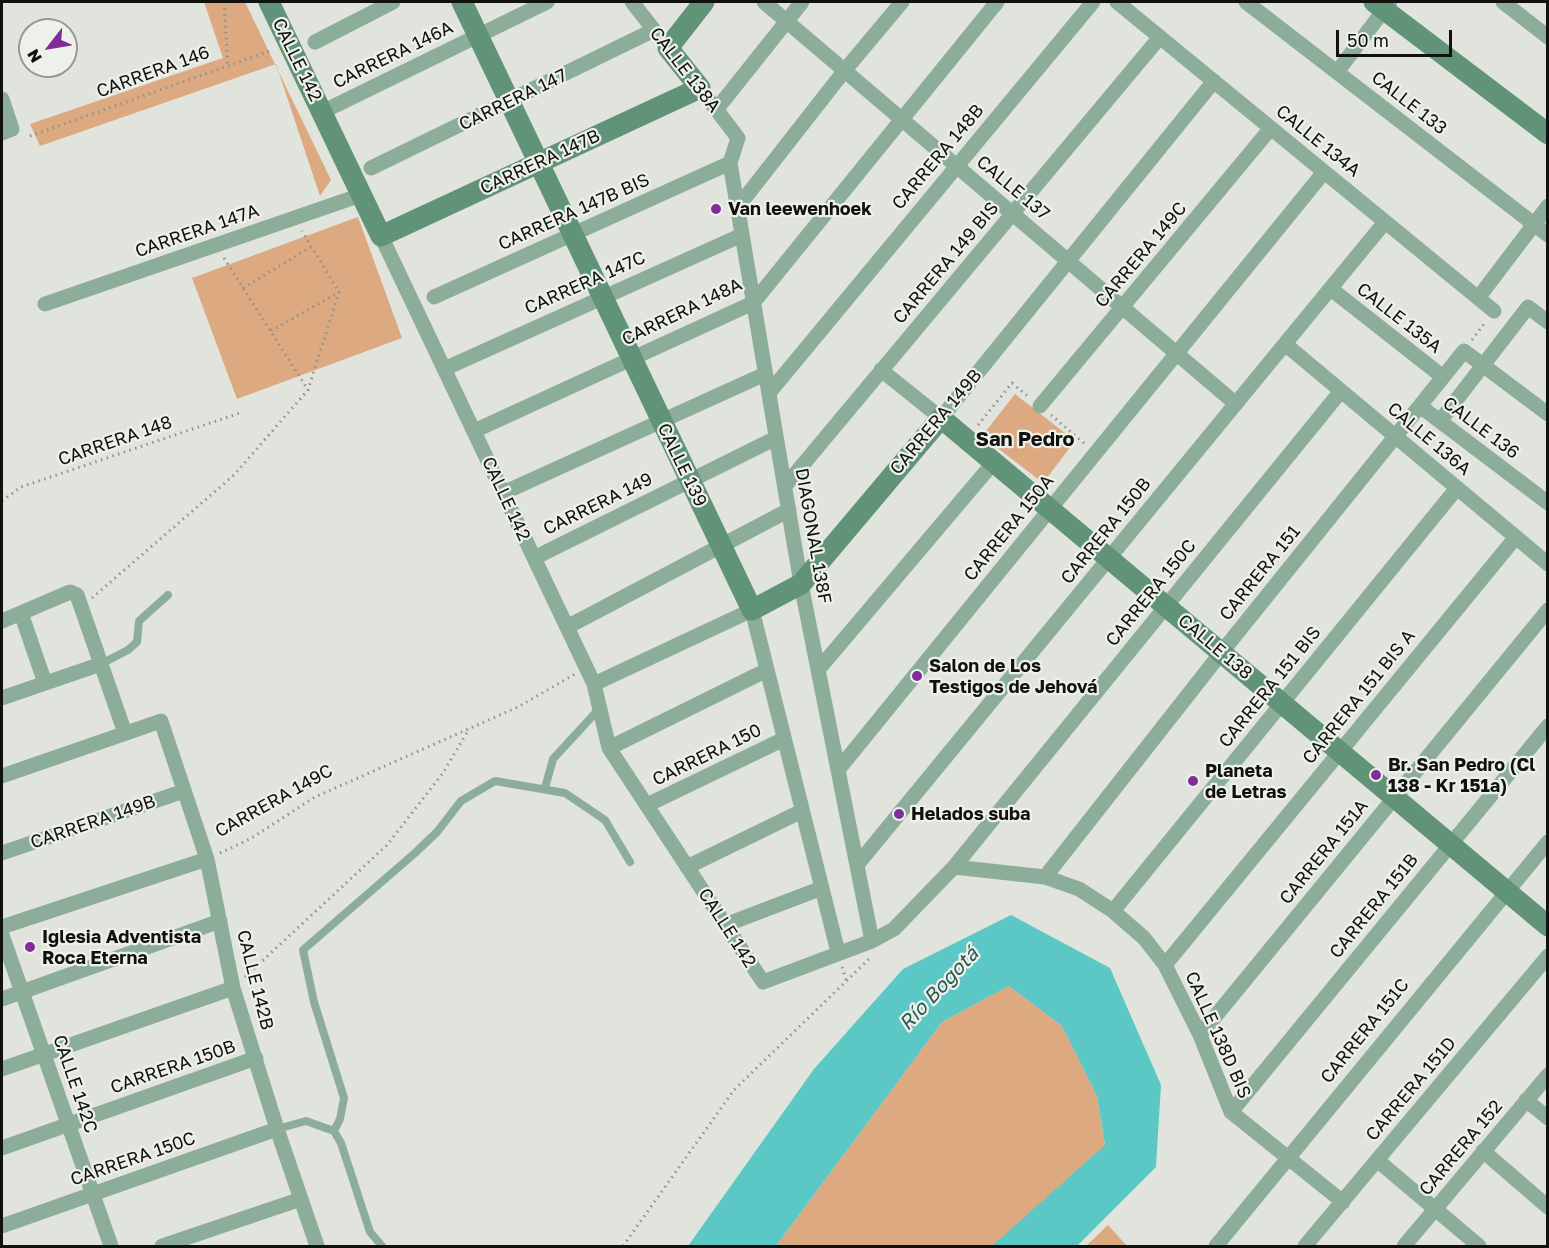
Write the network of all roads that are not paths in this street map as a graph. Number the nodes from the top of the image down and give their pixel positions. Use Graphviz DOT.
graph roads {
  1 [pos="269,2"];
  2 [pos="393,2"];
  3 [pos="462,2"];
  4 [pos="547,2"];
  5 [pos="632,2"];
  6 [pos="704,2"];
  7 [pos="764,2"];
  8 [pos="802,2"];
  9 [pos="902,2"];
  10 [pos="997,2"];
  11 [pos="1093,2"];
  12 [pos="1117,2"];
  13 [pos="1246,2"];
  14 [pos="1503,2"];
  15 [pos="1383,4"];
  16 [pos="787,21"];
  17 [pos="654,30"];
  18 [pos="478,36"];
  19 [pos="1160,37"];
  20 [pos="1548,37"];
  21 [pos="315,42"];
  22 [pos="668,48"];
  23 [pos="844,70"];
  24 [pos="1338,72"];
  25 [pos="1214,81"];
  26 [pos="700,88"];
  27 [pos="2,99"];
  28 [pos="510,102"];
  29 [pos="716,110"];
  30 [pos="322,112"];
  31 [pos="901,118"];
  32 [pos="1271,128"];
  33 [pos="7,131"];
  34 [pos="1548,134"];
  35 [pos="738,138"];
  36 [pos="730,163"];
  37 [pos="539,164"];
  38 [pos="956,165"];
  39 [pos="370,168"];
  40 [pos="1324,172"];
  41 [pos="361,195"];
  42 [pos="1548,206"];
  43 [pos="737,208"];
  44 [pos="1012,213"];
  45 [pos="1385,222"];
  46 [pos="1534,224"];
  47 [pos="572,234"];
  48 [pos="742,235"];
  49 [pos="1548,235"];
  50 [pos="381,236"];
  51 [pos="1068,261"];
  52 [pos="1331,289"];
  53 [pos="434,297"];
  54 [pos="602,297"];
  55 [pos="1478,298"];
  56 [pos="753,303"];
  57 [pos="45,304"];
  58 [pos="1123,308"];
  59 [pos="1494,311"];
  60 [pos="1548,322"];
  61 [pos="1285,344"];
  62 [pos="1176,353"];
  63 [pos="631,358"];
  64 [pos="1482,365"];
  65 [pos="444,369"];
  66 [pos="881,370"];
  67 [pos="765,374"];
  68 [pos="1443,377"];
  69 [pos="1341,391"];
  70 [pos="769,393"];
  71 [pos="1236,404"];
  72 [pos="1040,406"];
  73 [pos="1420,406"];
  74 [pos="1548,414"];
  75 [pos="940,418"];
  76 [pos="661,420"];
  77 [pos="1440,421"];
  78 [pos="474,431"];
  79 [pos="1396,436"];
  80 [pos="777,438"];
  81 [pos="994,462"];
  82 [pos="690,481"];
  83 [pos="784,486"];
  84 [pos="1457,488"];
  85 [pos="503,493"];
  86 [pos="1548,503"];
  87 [pos="1050,509"];
  88 [pos="789,510"];
  89 [pos="1516,537"];
  90 [pos="721,546"];
  91 [pos="534,558"];
  92 [pos="1109,559"];
  93 [pos="1548,564"];
  94 [pos="801,584"];
  95 [pos="168,595"];
  96 [pos="1166,606"];
  97 [pos="752,610"];
  98 [pos="1548,610"];
  99 [pos="21,614"];
  100 [pos="2,621"];
  101 [pos="567,627"];
  102 [pos="1221,653"];
  103 [pos="101,664"];
  104 [pos="767,669"];
  105 [pos="818,670"];
  106 [pos="45,683"];
  107 [pos="594,684"];
  108 [pos="2,698"];
  109 [pos="1282,703"];
  110 [pos="600,708"];
  111 [pos="1548,726"];
  112 [pos="125,733"];
  113 [pos="784,739"];
  114 [pos="609,748"];
  115 [pos="1340,752"];
  116 [pos="838,770"];
  117 [pos="2,776"];
  118 [pos="545,788"];
  119 [pos="184,791"];
  120 [pos="1394,797"];
  121 [pos="647,805"];
  122 [pos="802,811"];
  123 [pos="1548,842"];
  124 [pos="1450,844"];
  125 [pos="2,854"];
  126 [pos="207,859"];
  127 [pos="630,862"];
  128 [pos="857,865"];
  129 [pos="687,867"];
  130 [pos="954,867"];
  131 [pos="1045,878"];
  132 [pos="822,888"];
  133 [pos="1506,891"];
  134 [pos="1113,910"];
  135 [pos="220,921"];
  136 [pos="725,925"];
  137 [pos="1548,926"];
  138 [pos="2,927"];
  139 [pos="2,935"];
  140 [pos="872,941"];
  141 [pos="838,952"];
  142 [pos="1548,956"];
  143 [pos="1165,966"];
  144 [pos="763,982"];
  145 [pos="233,988"];
  146 [pos="22,992"];
  147 [pos="2,999"];
  148 [pos="1200,1035"];
  149 [pos="44,1055"];
  150 [pos="256,1058"];
  151 [pos="2,1069"];
  152 [pos="1548,1075"];
  153 [pos="1526,1100"];
  154 [pos="1231,1112"];
  155 [pos="1548,1118"];
  156 [pos="68,1125"];
  157 [pos="276,1129"];
  158 [pos="334,1131"];
  159 [pos="2,1148"];
  160 [pos="1483,1151"];
  161 [pos="1287,1157"];
  162 [pos="1377,1160"];
  163 [pos="92,1194"];
  164 [pos="301,1199"];
  165 [pos="1343,1202"];
  166 [pos="1548,1207"];
  167 [pos="1436,1209"];
  168 [pos="2,1226"];
  169 [pos="111,1246"];
  170 [pos="162,1246"];
  171 [pos="317,1246"];
  172 [pos="381,1246"];
  173 [pos="1216,1246"];
  174 [pos="1305,1246"];
  175 [pos="1404,1246"];
  176 [pos="1479,1246"];
  1 -- 30 [label="main road, CALLE 142"];
  2 -- 21 [label="street"];
  3 -- 18 [label="main road, CALLE 139"];
  4 -- 18 [label="street, CARRERA 146A"];
  5 -- 17 [label="street, CALLE 138A"];
  6 -- 22 [label="main road"];
  7 -- 16 [label="street, CALLE 137"];
  8 -- 16 [label="street"];
  9 -- 23 [label="street"];
  10 -- 31 [label="street, CARRERA 148A"];
  11 -- 38 [label="street, CARRERA 148B"];
  12 -- 19 [label="street, CALLE 134A"];
  13 -- 24 [label="street, CALLE 133"];
  14 -- 20 [label="street"];
  15 -- 24 [label="street"];
  15 -- 34 [label="main road"];
  16 -- 23 [label="street, CALLE 137"];
  16 -- 29 [label="street"];
  17 -- 22 [label="street, CALLE 138A"];
  17 -- 28 [label="street, CARRERA 147"];
  18 -- 28 [label="main road, CALLE 139"];
  18 -- 30 [label="street, CARRERA 146A"];
  19 -- 25 [label="street, CALLE 134A"];
  19 -- 44 [label="street, CARRERA 149 BIS"];
  22 -- 26 [label="main road, CALLE 138A"];
  23 -- 31 [label="street, CALLE 137"];
  23 -- 43 [label="street"];
  24 -- 46 [label="street, CALLE 133"];
  25 -- 32 [label="street, CALLE 134A"];
  25 -- 51 [label="street, CARRERA 149B"];
  26 -- 29 [label="street, CALLE 138A"];
  26 -- 37 [label="main road, CARRERA 147B"];
  27 -- 33 [label="street"];
  28 -- 37 [label="main road, CALLE 139"];
  28 -- 39 [label="street, CARRERA 147"];
  29 -- 35 [label="street, CALLE 138A"];
  30 -- 41 [label="main road, CALLE 142"];
  31 -- 38 [label="street, CALLE 137"];
  31 -- 56 [label="street, CARRERA 148A"];
  32 -- 40 [label="street, CALLE 134A"];
  32 -- 58 [label="street, CARRERA 149C"];
  35 -- 36 [label="street, DIAGONAL 138F"];
  36 -- 43 [label="street, DIAGONAL 138F"];
  36 -- 47 [label="street, CARRERA 147B BIS"];
  37 -- 47 [label="main road, CALLE 139"];
  37 -- 50 [label="main road, CARRERA 147B"];
  38 -- 44 [label="street, CALLE 137"];
  38 -- 70 [label="street, CARRERA 148B"];
  40 -- 45 [label="street, CALLE 134A"];
  40 -- 62 [label="street, CARRERA 150A"];
  41 -- 50 [label="main road, CALLE 142"];
  41 -- 57 [label="street, CARRERA 147A"];
  42 -- 46 [label="street"];
  43 -- 48 [label="street, DIAGONAL 138F"];
  44 -- 51 [label="street, CALLE 137"];
  44 -- 66 [label="street, CARRERA 149 BIS"];
  45 -- 52 [label="street, CARRERA 150B"];
  45 -- 55 [label="street, CALLE 134A"];
  46 -- 49 [label="street, CALLE 133"];
  46 -- 55 [label="street"];
  47 -- 53 [label="street, CARRERA 147B BIS"];
  47 -- 54 [label="main road, CALLE 139"];
  48 -- 54 [label="street, CARRERA 147C"];
  48 -- 56 [label="street, DIAGONAL 138F"];
  50 -- 65 [label="street, CALLE 142"];
  51 -- 58 [label="street, CALLE 137"];
  51 -- 75 [label="street, CARRERA 149B"];
  52 -- 61 [label="street, CARRERA 150B"];
  52 -- 68 [label="street, CALLE 135A"];
  54 -- 63 [label="main road, CALLE 139"];
  54 -- 65 [label="street, CARRERA 147C"];
  55 -- 59 [label="street, CALLE 134A"];
  56 -- 63 [label="street, CARRERA 148A"];
  56 -- 67 [label="street, DIAGONAL 138F"];
  58 -- 62 [label="street, CALLE 137"];
  58 -- 72 [label="street, CARRERA 149C"];
  60 -- 64 [label="street"];
  61 -- 69 [label="street, CALLE 136A"];
  61 -- 71 [label="street, CARRERA 150B"];
  62 -- 71 [label="street, CALLE 137"];
  62 -- 87 [label="street, CARRERA 150A"];
  63 -- 76 [label="main road, CALLE 139"];
  63 -- 78 [label="street, CARRERA 148A"];
  64 -- 68 [label="street, CARRERA 151"];
  64 -- 74 [label="street"];
  64 -- 77 [label="street"];
  65 -- 78 [label="street, CALLE 142"];
  66 -- 75 [label="street, CALLE 138"];
  66 -- 83 [label="street, CARRERA 149 BIS"];
  67 -- 70 [label="street, DIAGONAL 138F"];
  67 -- 76 [label="street"];
  68 -- 73 [label="street, CARRERA 151"];
  69 -- 79 [label="street, CALLE 136A"];
  69 -- 96 [label="street, CARRERA 150C"];
  70 -- 80 [label="street, DIAGONAL 138F"];
  71 -- 92 [label="street, CARRERA 150B"];
  73 -- 77 [label="street, CALLE 136"];
  73 -- 79 [label="street, CARRERA 151"];
  75 -- 81 [label="main road, CALLE 138"];
  75 -- 94 [label="main road, CARRERA 149B"];
  76 -- 82 [label="main road, CALLE 139"];
  76 -- 85 [label="street"];
  77 -- 86 [label="street, CALLE 136"];
  78 -- 85 [label="street, CALLE 142"];
  79 -- 84 [label="street, CALLE 136A"];
  79 -- 102 [label="street, CARRERA 151"];
  80 -- 82 [label="street, CARRERA 149"];
  80 -- 83 [label="street, DIAGONAL 138F"];
  81 -- 87 [label="main road, CALLE 138"];
  81 -- 105 [label="street"];
  82 -- 90 [label="main road, CALLE 139"];
  82 -- 91 [label="street, CARRERA 149"];
  83 -- 88 [label="street, DIAGONAL 138F"];
  84 -- 89 [label="street, CALLE 136A"];
  84 -- 109 [label="street, CARRERA 151 BIS"];
  85 -- 91 [label="street, CALLE 142"];
  87 -- 92 [label="main road, CALLE 138"];
  87 -- 116 [label="street, CARRERA 150A"];
  88 -- 90 [label="street"];
  88 -- 94 [label="street, DIAGONAL 138F"];
  89 -- 93 [label="street, CALLE 136A"];
  89 -- 115 [label="street, CARRERA 151 BIS A"];
  90 -- 97 [label="main road, CALLE 139"];
  90 -- 101 [label="street"];
  91 -- 101 [label="street, CALLE 142"];
  92 -- 96 [label="main road, CALLE 138"];
  92 -- 128 [label="street, CARRERA 150B"];
  94 -- 97 [label="main road, CARRERA 149B"];
  94 -- 105 [label="street, DIAGONAL 138F"];
  95 -- 103 [label="lane"];
  96 -- 102 [label="main road, CALLE 138"];
  96 -- 130 [label="street, CARRERA 150C"];
  97 -- 104 [label="street, CALLE 139"];
  97 -- 107 [label="street, CARRERA 149B"];
  98 -- 120 [label="street, CARRERA 151A"];
  99 -- 100 [label="street"];
  99 -- 103 [label="street"];
  99 -- 106 [label="street"];
  101 -- 107 [label="street, CALLE 142"];
  102 -- 109 [label="main road, CALLE 138"];
  102 -- 131 [label="street, CARRERA 151"];
  103 -- 106 [label="street"];
  103 -- 112 [label="street"];
  104 -- 113 [label="street, CALLE 139"];
  104 -- 114 [label="street"];
  105 -- 116 [label="street, DIAGONAL 138F"];
  106 -- 108 [label="street"];
  107 -- 110 [label="street, CALLE 142"];
  109 -- 115 [label="main road, CALLE 138"];
  109 -- 134 [label="street, CARRERA 151 BIS"];
  110 -- 114 [label="street, CALLE 142"];
  110 -- 118 [label="lane"];
  111 -- 124 [label="street, CARRERA 151B"];
  112 -- 117 [label="street"];
  112 -- 119 [label="street, CALLE 142B"];
  113 -- 121 [label="street, CARRERA 150"];
  113 -- 122 [label="street, CALLE 139"];
  114 -- 121 [label="street, CALLE 142"];
  115 -- 120 [label="main road, CALLE 138"];
  115 -- 143 [label="street, CARRERA 151 BIS A"];
  116 -- 128 [label="street, DIAGONAL 138F"];
  118 -- 127 [label="lane"];
  118 -- 158 [label="lane"];
  119 -- 125 [label="street, CARRERA 149B"];
  119 -- 126 [label="street, CALLE 142B"];
  120 -- 124 [label="main road, CALLE 138"];
  120 -- 148 [label="street, CARRERA 151A"];
  121 -- 129 [label="street, CALLE 142"];
  122 -- 129 [label="street"];
  122 -- 132 [label="street, CALLE 139"];
  123 -- 133 [label="street, CARRERA 151C"];
  124 -- 133 [label="main road, CALLE 138"];
  124 -- 154 [label="street, CARRERA 151B"];
  126 -- 135 [label="street, CALLE 142B"];
  126 -- 138 [label="street, CARRERA 149C"];
  128 -- 140 [label="street, DIAGONAL 138F"];
  129 -- 136 [label="street, CALLE 142"];
  130 -- 131 [label="street, CALLE 138D BIS"];
  130 -- 140 [label="street, CARRERA 150C"];
  131 -- 134 [label="street, CALLE 138D BIS"];
  132 -- 136 [label="street"];
  132 -- 141 [label="street, CALLE 139"];
  133 -- 137 [label="main road, CALLE 138"];
  133 -- 161 [label="street, CARRERA 151C"];
  134 -- 143 [label="street, CALLE 138D BIS"];
  135 -- 145 [label="street, CALLE 142B"];
  135 -- 146 [label="street"];
  136 -- 144 [label="street, CALLE 142"];
  139 -- 146 [label="street, CALLE 142C"];
  140 -- 141 [label="street, CARRERA 150C"];
  141 -- 144 [label="street, CARRERA 150C"];
  142 -- 162 [label="street, CARRERA 151D"];
  143 -- 148 [label="street, CALLE 138D BIS"];
  145 -- 149 [label="street"];
  145 -- 150 [label="street, CALLE 142B"];
  146 -- 147 [label="street"];
  146 -- 149 [label="street, CALLE 142C"];
  148 -- 154 [label="street, CALLE 138D BIS"];
  149 -- 151 [label="street"];
  149 -- 156 [label="street, CALLE 142C"];
  150 -- 156 [label="street, CARRERA 150B"];
  150 -- 157 [label="street, CALLE 142B"];
  152 -- 153 [label="street, CARRERA 152"];
  153 -- 155 [label="street"];
  153 -- 160 [label="street, CARRERA 152"];
  154 -- 161 [label="street, CALLE 138D BIS"];
  156 -- 159 [label="street, CARRERA 150B"];
  156 -- 163 [label="street, CALLE 142C"];
  157 -- 158 [label="lane"];
  157 -- 163 [label="street, CARRERA 150C"];
  157 -- 164 [label="street, CALLE 142B"];
  158 -- 172 [label="lane"];
  160 -- 166 [label="street"];
  160 -- 167 [label="street, CARRERA 152"];
  161 -- 165 [label="street, CALLE 138D BIS"];
  161 -- 173 [label="street, CARRERA 151C"];
  162 -- 165 [label="street, CARRERA 151D"];
  162 -- 167 [label="street"];
  163 -- 168 [label="street, CARRERA 150C"];
  163 -- 169 [label="street, CALLE 142C"];
  164 -- 170 [label="street"];
  164 -- 171 [label="street, CALLE 142B"];
  165 -- 174 [label="street, CARRERA 151D"];
  167 -- 175 [label="street, CARRERA 152"];
  167 -- 176 [label="street"];
}
